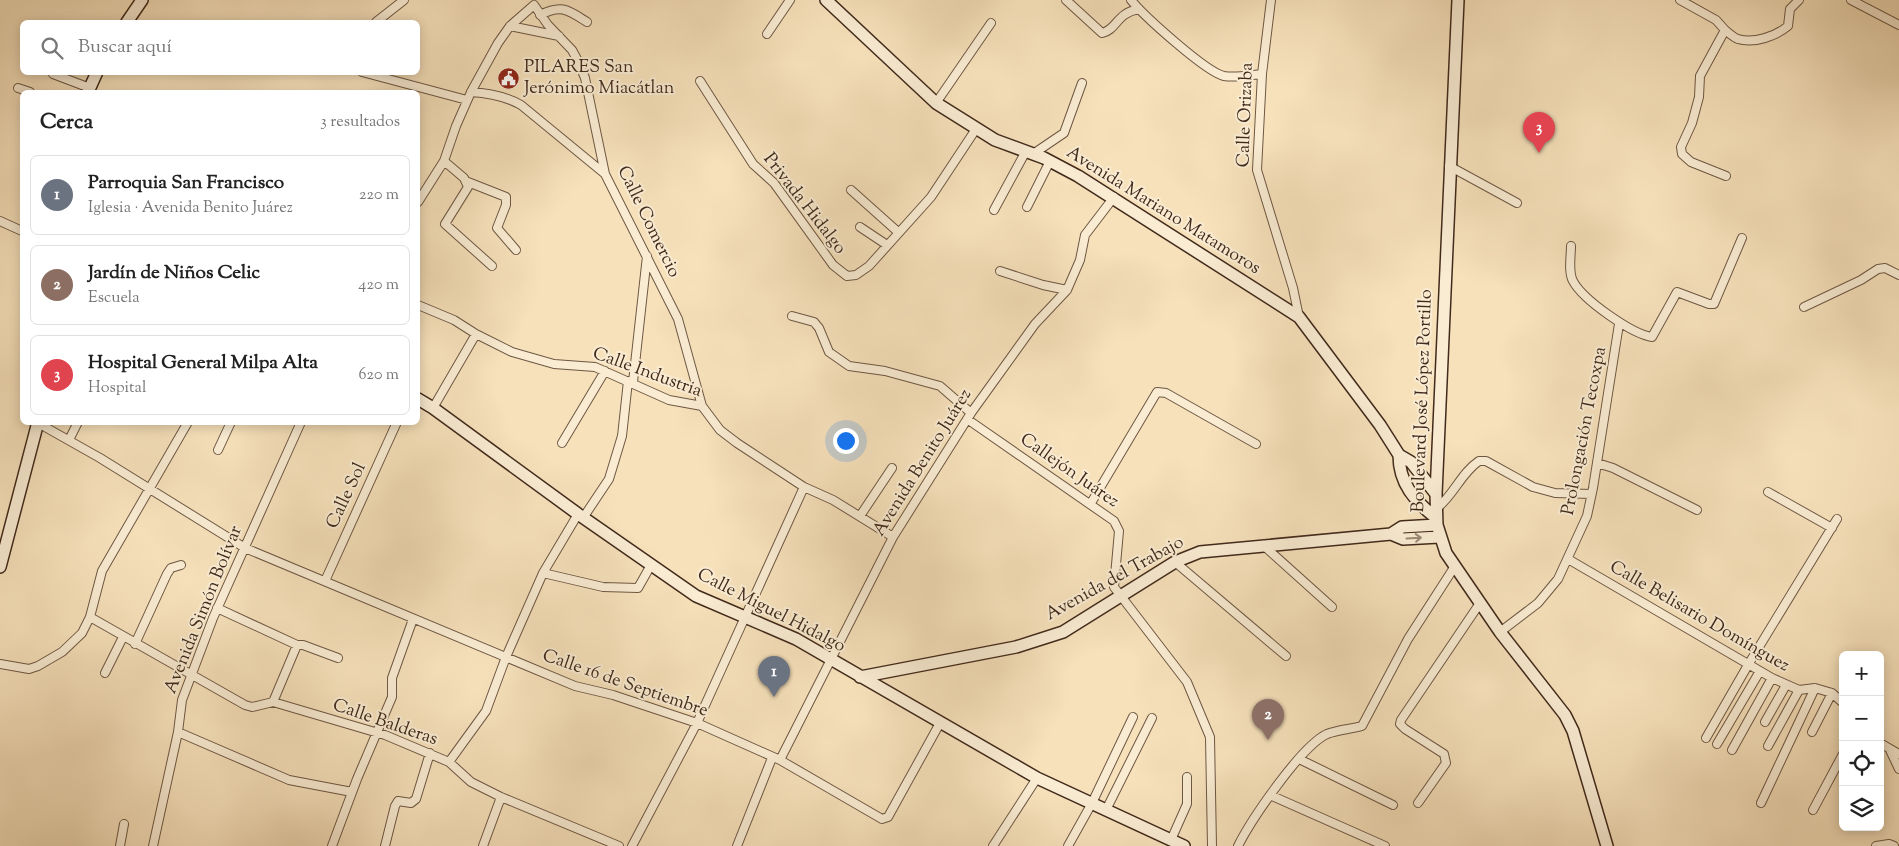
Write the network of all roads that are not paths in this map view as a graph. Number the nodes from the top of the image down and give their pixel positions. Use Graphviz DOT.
graph roads {
  1 [pos="142,0"];
  2 [pos="404,0"];
  3 [pos="790,0"];
  4 [pos="826,0"];
  5 [pos="1066,0"];
  6 [pos="1131,0"];
  7 [pos="1270,0"];
  8 [pos="1458,0"];
  9 [pos="1680,0"];
  10 [pos="1799,0"];
  11 [pos="1851,0"];
  12 [pos="534,2"];
  13 [pos="1139,9"];
  14 [pos="540,15"];
  15 [pos="128,20"];
  16 [pos="379,20"];
  17 [pos="587,22"];
  18 [pos="991,23"];
  19 [pos="1896,24"];
  20 [pos="510,26"];
  21 [pos="1725,30"];
  22 [pos="767,34"];
  23 [pos="560,36"];
  24 [pos="1262,74"];
  25 [pos="55,75"];
  26 [pos="96,75"];
  27 [pos="373,75"];
  28 [pos="700,81"];
  29 [pos="1082,84"];
  30 [pos="18,88"];
  31 [pos="24,90"];
  32 [pos="89,90"];
  33 [pos="471,92"];
  34 [pos="467,100"];
  35 [pos="936,103"];
  36 [pos="976,129"];
  37 [pos="1030,152"];
  38 [pos="444,161"];
  39 [pos="1050,162"];
  40 [pos="1449,166"];
  41 [pos="605,174"];
  42 [pos="1726,176"];
  43 [pos="468,182"];
  44 [pos="851,190"];
  45 [pos="420,195"];
  46 [pos="1114,197"];
  47 [pos="1517,203"];
  48 [pos="1027,207"];
  49 [pos="994,210"];
  50 [pos="0,221"];
  51 [pos="860,227"];
  52 [pos="20,230"];
  53 [pos="898,232"];
  54 [pos="1742,238"];
  55 [pos="887,245"];
  56 [pos="1571,246"];
  57 [pos="516,250"];
  58 [pos="647,256"];
  59 [pos="492,266"];
  60 [pos="1000,271"];
  61 [pos="1899,275"];
  62 [pos="1067,290"];
  63 [pos="420,306"];
  64 [pos="1804,307"];
  65 [pos="792,316"];
  66 [pos="1299,317"];
  67 [pos="1620,324"];
  68 [pos="476,334"];
  69 [pos="605,371"];
  70 [pos="630,382"];
  71 [pos="420,400"];
  72 [pos="702,406"];
  73 [pos="433,408"];
  74 [pos="969,416"];
  75 [pos="37,425"];
  76 [pos="42,425"];
  77 [pos="76,425"];
  78 [pos="186,425"];
  79 [pos="230,425"];
  80 [pos="300,425"];
  81 [pos="396,425"];
  82 [pos="69,440"];
  83 [pos="562,443"];
  84 [pos="1256,444"];
  85 [pos="218,450"];
  86 [pos="1399,455"];
  87 [pos="1597,463"];
  88 [pos="892,468"];
  89 [pos="804,487"];
  90 [pos="149,488"];
  91 [pos="1768,492"];
  92 [pos="1436,494"];
  93 [pos="1591,494"];
  94 [pos="1091,503"];
  95 [pos="1698,510"];
  96 [pos="580,516"];
  97 [pos="860,516"];
  98 [pos="1436,517"];
  99 [pos="1837,519"];
  100 [pos="1832,528"];
  101 [pos="1391,534"];
  102 [pos="893,537"];
  103 [pos="1439,537"];
  104 [pos="1262,545"];
  105 [pos="245,548"];
  106 [pos="1568,559"];
  107 [pos="1175,562"];
  108 [pos="180,565"];
  109 [pos="651,565"];
  110 [pos="1455,566"];
  111 [pos="0,567"];
  112 [pos="543,573"];
  113 [pos="325,581"];
  114 [pos="1120,596"];
  115 [pos="1480,603"];
  116 [pos="1332,607"];
  117 [pos="217,608"];
  118 [pos="90,617"];
  119 [pos="744,617"];
  120 [pos="413,619"];
  121 [pos="1500,632"];
  122 [pos="123,637"];
  123 [pos="135,644"];
  124 [pos="296,646"];
  125 [pos="1286,656"];
  126 [pos="506,657"];
  127 [pos="338,658"];
  128 [pos="829,659"];
  129 [pos="0,664"];
  130 [pos="1748,665"];
  131 [pos="105,672"];
  132 [pos="1760,672"];
  133 [pos="191,674"];
  134 [pos="860,677"];
  135 [pos="1772,678"];
  136 [pos="1786,685"];
  137 [pos="1815,688"];
  138 [pos="1799,690"];
  139 [pos="1832,693"];
  140 [pos="1839,699"];
  141 [pos="273,702"];
  142 [pos="1133,716"];
  143 [pos="1152,718"];
  144 [pos="1765,722"];
  145 [pos="696,723"];
  146 [pos="940,723"];
  147 [pos="178,732"];
  148 [pos="1812,732"];
  149 [pos="377,733"];
  150 [pos="1706,738"];
  151 [pos="1717,744"];
  152 [pos="1768,746"];
  153 [pos="1884,746"];
  154 [pos="1732,750"];
  155 [pos="1890,750"];
  156 [pos="430,753"];
  157 [pos="1899,754"];
  158 [pos="776,759"];
  159 [pos="1299,759"];
  160 [pos="1839,761"];
  161 [pos="449,762"];
  162 [pos="1899,770"];
  163 [pos="1187,777"];
  164 [pos="1037,778"];
  165 [pos="352,792"];
  166 [pos="1270,794"];
  167 [pos="500,797"];
  168 [pos="1761,802"];
  169 [pos="1092,803"];
  170 [pos="1418,803"];
  171 [pos="1393,805"];
  172 [pos="1106,810"];
  173 [pos="1813,810"];
  174 [pos="124,824"];
  175 [pos="1171,840"];
  176 [pos="120,846"];
  177 [pos="153,846"];
  178 [pos="332,846"];
  179 [pos="385,846"];
  180 [pos="483,846"];
  181 [pos="619,846"];
  182 [pos="632,846"];
  183 [pos="737,846"];
  184 [pos="993,846"];
  185 [pos="1068,846"];
  186 [pos="1184,846"];
  187 [pos="1212,846"];
  188 [pos="1238,846"];
  189 [pos="1385,846"];
  190 [pos="1607,846"];
  191 [pos="1876,846"];
  192 [pos="1894,846"];
  1 -- 15 [label="street"];
  2 -- 16 [label="street"];
  3 -- 22 [label="street"];
  4 -- 35 [label="street, Avenida Mariano Matamoros"];
  5 -- 13 [label="street"];
  6 -- 13 [label="street"];
  7 -- 24 [label="street, Calle Orizaba"];
  8 -- 40 [label="street, Boulevard José López Portillo"];
  9 -- 21 [label="street"];
  10 -- 21 [label="street"];
  11 -- 19 [label="street"];
  12 -- 14 [label="street, Calle Comercio"];
  12 -- 20 [label="street"];
  13 -- 24 [label="street"];
  14 -- 17 [label="street"];
  14 -- 23 [label="street, Calle Comercio"];
  18 -- 35 [label="street"];
  20 -- 23 [label="street"];
  20 -- 33 [label="street"];
  21 -- 42 [label="street"];
  23 -- 41 [label="street, Calle Comercio"];
  24 -- 66 [label="street, Calle Orizaba"];
  25 -- 32 [label="street"];
  26 -- 32 [label="street"];
  27 -- 34 [label="street"];
  28 -- 55 [label="street, Privada Hidalgo"];
  29 -- 37 [label="street"];
  30 -- 31 [label="street"];
  33 -- 34 [label="street"];
  33 -- 41 [label="street"];
  34 -- 38 [label="street"];
  35 -- 36 [label="street, Avenida Mariano Matamoros"];
  36 -- 37 [label="street, Avenida Mariano Matamoros"];
  36 -- 53 [label="street, Privada Hidalgo"];
  37 -- 39 [label="street, Avenida Mariano Matamoros"];
  37 -- 49 [label="street"];
  38 -- 43 [label="street"];
  38 -- 45 [label="street"];
  39 -- 46 [label="street, Avenida Mariano Matamoros"];
  39 -- 48 [label="street"];
  40 -- 47 [label="street"];
  40 -- 92 [label="street, Boulevard José López Portillo"];
  41 -- 58 [label="street, Calle Comercio"];
  43 -- 57 [label="street"];
  43 -- 59 [label="street"];
  44 -- 53 [label="street"];
  46 -- 62 [label="street, Avenida Benito Juárez"];
  46 -- 66 [label="street, Avenida Mariano Matamoros"];
  50 -- 52 [label="street"];
  51 -- 55 [label="street"];
  53 -- 55 [label="street, Privada Hidalgo"];
  54 -- 67 [label="street"];
  56 -- 67 [label="street"];
  58 -- 70 [label="street"];
  58 -- 72 [label="street, Calle Comercio"];
  60 -- 62 [label="street"];
  61 -- 64 [label="street"];
  62 -- 74 [label="street, Avenida Benito Juárez"];
  63 -- 68 [label="street, Calle Industria"];
  65 -- 74 [label="street, Callejón Juárez"];
  66 -- 86 [label="street, Avenida Mariano Matamoros"];
  67 -- 87 [label="street, Prolongación Tecoxpa"];
  68 -- 69 [label="street, Calle Industria"];
  68 -- 73 [label="street"];
  69 -- 70 [label="street, Calle Industria"];
  69 -- 83 [label="street"];
  70 -- 72 [label="street, Calle Industria"];
  70 -- 96 [label="street"];
  71 -- 73 [label="street, Calle Miguel Hidalgo"];
  72 -- 89 [label="street, Calle Industria"];
  73 -- 96 [label="street, Calle Miguel Hidalgo"];
  74 -- 94 [label="street, Callejón Juárez"];
  74 -- 102 [label="street, Avenida Benito Juárez"];
  75 -- 111 [label="street"];
  76 -- 82 [label="street, Calle 16 de Septiembre"];
  77 -- 82 [label="street"];
  78 -- 90 [label="street"];
  79 -- 85 [label="street"];
  80 -- 105 [label="street, Avenida Simón Bolívar"];
  81 -- 113 [label="street, Calle Sol"];
  82 -- 90 [label="street, Calle 16 de Septiembre"];
  84 -- 94 [label="street"];
  86 -- 92 [label="street, Avenida Mariano Matamoros"];
  86 -- 98 [label="street, Avenida Mariano Matamoros"];
  87 -- 93 [label="street, Prolongación Tecoxpa"];
  87 -- 95 [label="street"];
  88 -- 97 [label="street"];
  89 -- 97 [label="street, Calle Industria"];
  89 -- 119 [label="street"];
  90 -- 105 [label="street, Calle 16 de Septiembre"];
  90 -- 118 [label="street"];
  91 -- 100 [label="street"];
  92 -- 98 [label="street, Boulevard José López Portillo"];
  93 -- 98 [label="street"];
  93 -- 106 [label="street, Prolongación Tecoxpa"];
  94 -- 114 [label="street, Callejón Juárez"];
  96 -- 109 [label="street, Calle Miguel Hidalgo"];
  96 -- 112 [label="street"];
  97 -- 102 [label="street, Calle Industria"];
  98 -- 101 [label="street, Avenida del Trabajo"];
  98 -- 103 [label="street, Boulevard José López Portillo"];
  99 -- 100 [label="street"];
  100 -- 130 [label="street"];
  101 -- 103 [label="street, Avenida del Trabajo, one-way"];
  101 -- 104 [label="street, Avenida del Trabajo"];
  102 -- 128 [label="street, Avenida Benito Juárez"];
  103 -- 110 [label="street, Boulevard José López Portillo"];
  104 -- 107 [label="street, Avenida del Trabajo"];
  104 -- 116 [label="street"];
  105 -- 113 [label="street, Calle 16 de Septiembre"];
  105 -- 117 [label="street, Avenida Simón Bolívar"];
  106 -- 121 [label="street, Prolongación Tecoxpa"];
  106 -- 130 [label="street, Calle Belisario Domínguez"];
  107 -- 114 [label="street, Avenida del Trabajo"];
  107 -- 125 [label="street"];
  108 -- 123 [label="street"];
  109 -- 112 [label="street"];
  109 -- 119 [label="street, Calle Miguel Hidalgo"];
  110 -- 115 [label="street, Boulevard José López Portillo"];
  110 -- 159 [label="street"];
  112 -- 126 [label="street"];
  113 -- 120 [label="street, Calle 16 de Septiembre"];
  114 -- 134 [label="street, Avenida del Trabajo"];
  114 -- 187 [label="street"];
  115 -- 121 [label="street, Boulevard José López Portillo"];
  115 -- 170 [label="street"];
  117 -- 124 [label="street"];
  117 -- 133 [label="street, Avenida Simón Bolívar"];
  118 -- 122 [label="street, Calle Balderas"];
  118 -- 129 [label="street"];
  119 -- 128 [label="street, Calle Miguel Hidalgo"];
  119 -- 145 [label="street"];
  120 -- 126 [label="street, Calle 16 de Septiembre"];
  120 -- 149 [label="street"];
  121 -- 190 [label="street, Boulevard José López Portillo"];
  122 -- 123 [label="street, Calle Balderas"];
  122 -- 131 [label="street"];
  123 -- 133 [label="street, Calle Balderas"];
  124 -- 127 [label="street"];
  124 -- 141 [label="street"];
  126 -- 145 [label="street, Calle 16 de Septiembre"];
  126 -- 161 [label="street"];
  128 -- 134 [label="street, Calle Miguel Hidalgo"];
  128 -- 158 [label="street, Avenida Benito Juárez"];
  130 -- 132 [label="street, Calle Belisario Domínguez"];
  130 -- 150 [label="street"];
  132 -- 135 [label="street, Calle Belisario Domínguez"];
  132 -- 151 [label="street"];
  133 -- 141 [label="street, Calle Balderas"];
  133 -- 147 [label="street, Avenida Simón Bolívar"];
  134 -- 146 [label="street, Calle Miguel Hidalgo"];
  135 -- 136 [label="street, Calle Belisario Domínguez"];
  135 -- 154 [label="street"];
  136 -- 138 [label="street, Calle Belisario Domínguez"];
  136 -- 144 [label="street"];
  137 -- 138 [label="street, Calle Belisario Domínguez"];
  137 -- 139 [label="street, Calle Belisario Domínguez"];
  137 -- 168 [label="street"];
  138 -- 152 [label="street"];
  139 -- 140 [label="street, Calle Belisario Domínguez"];
  139 -- 148 [label="street"];
  141 -- 149 [label="street, Calle Balderas"];
  142 -- 169 [label="street"];
  143 -- 172 [label="street"];
  145 -- 158 [label="street, Calle 16 de Septiembre"];
  145 -- 182 [label="street"];
  146 -- 158 [label="street, Calle 16 de Septiembre"];
  146 -- 164 [label="street, Calle Miguel Hidalgo"];
  147 -- 165 [label="street"];
  147 -- 177 [label="street, Avenida Simón Bolívar"];
  149 -- 156 [label="street, Calle Balderas"];
  149 -- 165 [label="street"];
  153 -- 155 [label="street"];
  155 -- 157 [label="street"];
  155 -- 162 [label="street"];
  156 -- 161 [label="street, Calle Balderas"];
  156 -- 179 [label="street"];
  158 -- 183 [label="street, Avenida Benito Juárez"];
  159 -- 166 [label="street"];
  159 -- 171 [label="street"];
  160 -- 173 [label="street"];
  161 -- 167 [label="street, Calle Balderas"];
  163 -- 175 [label="street"];
  164 -- 169 [label="street, Calle Miguel Hidalgo"];
  164 -- 184 [label="street"];
  165 -- 178 [label="street"];
  166 -- 188 [label="street"];
  166 -- 189 [label="street"];
  167 -- 180 [label="street"];
  167 -- 181 [label="street, Calle Balderas"];
  169 -- 172 [label="street, Calle Miguel Hidalgo"];
  169 -- 185 [label="street"];
  172 -- 175 [label="street, Calle Miguel Hidalgo"];
  174 -- 176 [label="street"];
  175 -- 186 [label="street, Calle Miguel Hidalgo"];
  191 -- 192 [label="street"];
}
